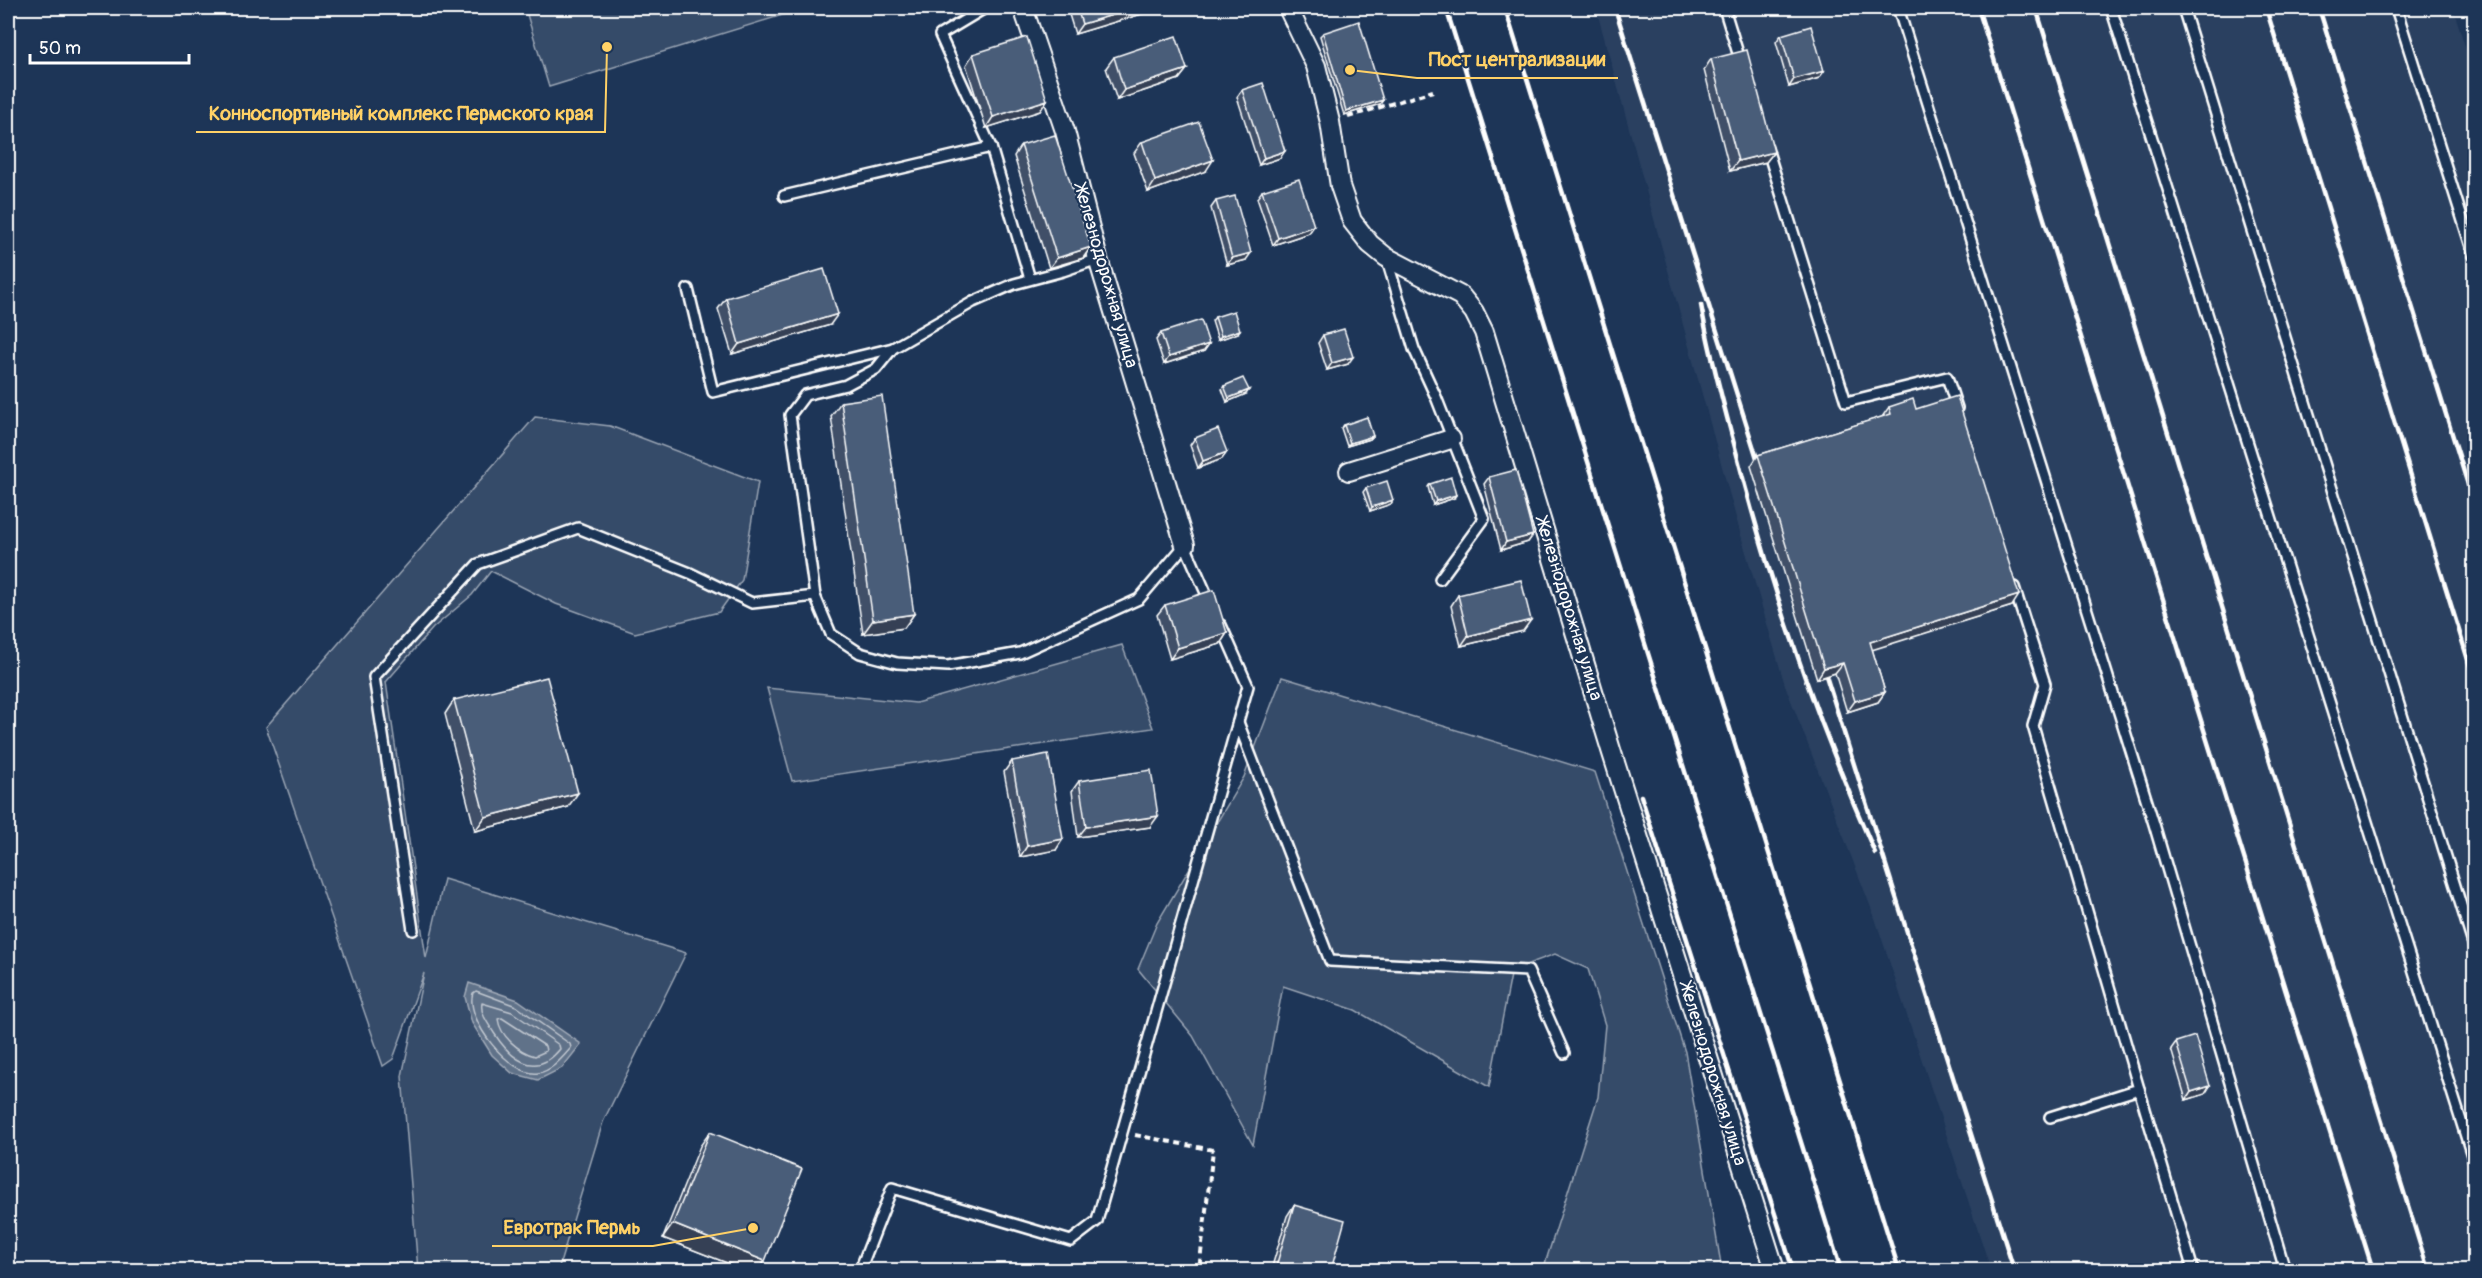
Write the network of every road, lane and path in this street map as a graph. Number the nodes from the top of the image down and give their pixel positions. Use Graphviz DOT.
graph roads {
  1 [pos="986,8"];
  2 [pos="1023,8"];
  3 [pos="1288,8"];
  4 [pos="1724,8"];
  5 [pos="1898,8"];
  6 [pos="2110,8"];
  7 [pos="2183,8"];
  8 [pos="2396,8"];
  9 [pos="1745,75"];
  10 [pos="1433,91"];
  11 [pos="1330,122"];
  12 [pos="1762,132"];
  13 [pos="991,147"];
  14 [pos="784,196"];
  15 [pos="2475,256"];
  16 [pos="1386,257"];
  17 [pos="1098,259"];
  18 [pos="1030,279"];
  19 [pos="688,289"];
  20 [pos="893,348"];
  21 [pos="1962,423"];
  22 [pos="1451,439"];
  23 [pos="1350,471"];
  24 [pos="1185,545"];
  25 [pos="1440,579"];
  26 [pos="2012,582"];
  27 [pos="815,596"];
  28 [pos="1238,722"];
  29 [pos="413,930"];
  30 [pos="2475,947"];
  31 [pos="1564,1053"];
  32 [pos="2139,1089"];
  33 [pos="2050,1117"];
  34 [pos="1122,1133"];
  35 [pos="2475,1162"];
  36 [pos="860,1270"];
  37 [pos="1199,1270"];
  38 [pos="1775,1270"];
  39 [pos="2193,1270"];
  40 [pos="2285,1270"];
  1 -- 13 [label="lane"];
  2 -- 17 [label="street, Железнодорожная улица"];
  3 -- 11 [label="street, Железнодорожная улица"];
  4 -- 9 [label="lane"];
  5 -- 40 [label="lane"];
  6 -- 35 [label="lane"];
  7 -- 30 [label="lane"];
  8 -- 15 [label="lane"];
  10 -- 11 [label="path"];
  11 -- 16 [label="street, Железнодорожная улица"];
  12 -- 21 [label="lane"];
  13 -- 14 [label="lane"];
  13 -- 18 [label="lane"];
  16 -- 22 [label="lane"];
  16 -- 38 [label="street, Железнодорожная улица"];
  17 -- 18 [label="lane"];
  17 -- 24 [label="street, Железнодорожная улица"];
  18 -- 20 [label="lane"];
  19 -- 20 [label="lane"];
  20 -- 27 [label="lane"];
  22 -- 23 [label="street"];
  22 -- 25 [label="lane"];
  24 -- 27 [label="lane"];
  24 -- 28 [label="lane"];
  26 -- 32 [label="lane"];
  27 -- 29 [label="lane"];
  28 -- 31 [label="lane"];
  28 -- 34 [label="lane"];
  32 -- 33 [label="lane"];
  32 -- 39 [label="lane"];
  34 -- 36 [label="lane"];
  34 -- 37 [label="path"];
}
